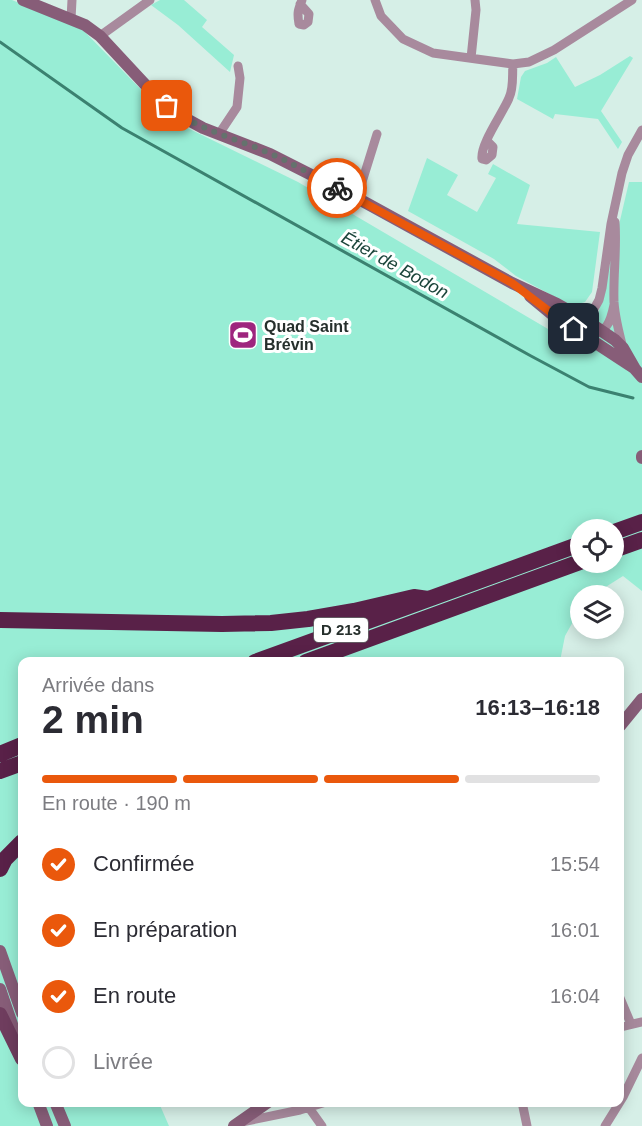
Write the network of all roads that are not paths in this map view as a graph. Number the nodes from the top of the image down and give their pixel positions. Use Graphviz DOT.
graph roads {
  1 [pos="23,0"];
  2 [pos="72,0"];
  3 [pos="150,0"];
  4 [pos="375,0"];
  5 [pos="475,0"];
  6 [pos="632,0"];
  7 [pos="71,19"];
  8 [pos="100,36"];
  9 [pos="471,58"];
  10 [pos="513,64"];
  11 [pos="238,66"];
  12 [pos="642,129"];
  13 [pos="219,134"];
  14 [pos="377,134"];
  15 [pos="487,141"];
  16 [pos="357,198"];
  17 [pos="614,212"];
  18 [pos="512,283"];
  19 [pos="614,305"];
  20 [pos="587,321"];
  21 [pos="603,331"];
  22 [pos="589,338"];
  23 [pos="623,348"];
  24 [pos="638,373"];
  25 [pos="642,522"];
  26 [pos="624,539"];
  27 [pos="570,548"];
  28 [pos="570,566"];
  29 [pos="428,599"];
  30 [pos="0,620"];
  31 [pos="348,646"];
  32 [pos="269,657"];
  33 [pos="319,657"];
  34 [pos="337,657"];
  35 [pos="641,702"];
  36 [pos="624,721"];
  37 [pos="18,747"];
  38 [pos="0,754"];
  39 [pos="18,764"];
  40 [pos="0,771"];
  41 [pos="18,843"];
  42 [pos="18,845"];
  43 [pos="0,854"];
  44 [pos="0,869"];
  45 [pos="0,951"];
  46 [pos="0,989"];
  47 [pos="18,1002"];
  48 [pos="624,1007"];
  49 [pos="0,1014"];
  50 [pos="642,1022"];
  51 [pos="631,1024"];
  52 [pos="624,1026"];
  53 [pos="18,1045"];
  54 [pos="18,1049"];
  55 [pos="642,1058"];
  56 [pos="624,1095"];
  57 [pos="40,1107"];
  58 [pos="57,1107"];
  59 [pos="261,1107"];
  60 [pos="304,1107"];
  61 [pos="308,1107"];
  62 [pos="523,1107"];
  63 [pos="617,1107"];
  64 [pos="234,1125"];
  65 [pos="46,1126"];
  66 [pos="65,1126"];
  67 [pos="322,1126"];
  68 [pos="527,1126"];
  69 [pos="605,1126"];
  1 -- 7 [label="street"];
  2 -- 7 [label="street"];
  3 -- 8 [label="street"];
  4 -- 9 [label="street"];
  5 -- 9 [label="street"];
  6 -- 10 [label="street"];
  7 -- 8 [label="street"];
  8 -- 13 [label="street"];
  9 -- 10 [label="street"];
  10 -- 15 [label="street"];
  11 -- 13 [label="street"];
  12 -- 17 [label="street"];
  13 -- 16 [label="street"];
  14 -- 16 [label="street"];
  16 -- 18 [label="street"];
  17 -- 19 [label="street"];
  17 -- 20 [label="street"];
  18 -- 20 [label="street"];
  18 -- 22 [label="street"];
  19 -- 21 [label="street"];
  19 -- 23 [label="street"];
  20 -- 21 [label="street"];
  20 -- 22 [label="street"];
  21 -- 22 [label="street"];
  21 -- 23 [label="street"];
  22 -- 24 [label="street"];
  23 -- 24 [label="street"];
  25 -- 26 [label="highway"];
  27 -- 29 [label="highway, D 213"];
  28 -- 31 [label="highway, D 213"];
  29 -- 30 [label="highway"];
  29 -- 32 [label="highway, D 213"];
  31 -- 33 [label="highway, D 213"];
  31 -- 34 [label="highway"];
  35 -- 36 [label="street"];
  37 -- 38 [label="highway"];
  39 -- 40 [label="highway"];
  41 -- 43 [label="highway"];
  42 -- 44 [label="highway"];
  45 -- 47 [label="street"];
  46 -- 53 [label="street"];
  48 -- 51 [label="street"];
  49 -- 54 [label="main road"];
  50 -- 51 [label="street"];
  51 -- 52 [label="street"];
  55 -- 56 [label="street"];
  57 -- 65 [label="street"];
  58 -- 66 [label="street"];
  59 -- 64 [label="street"];
  60 -- 64 [label="street"];
  61 -- 67 [label="street"];
  62 -- 68 [label="street"];
  63 -- 69 [label="street"];
}
